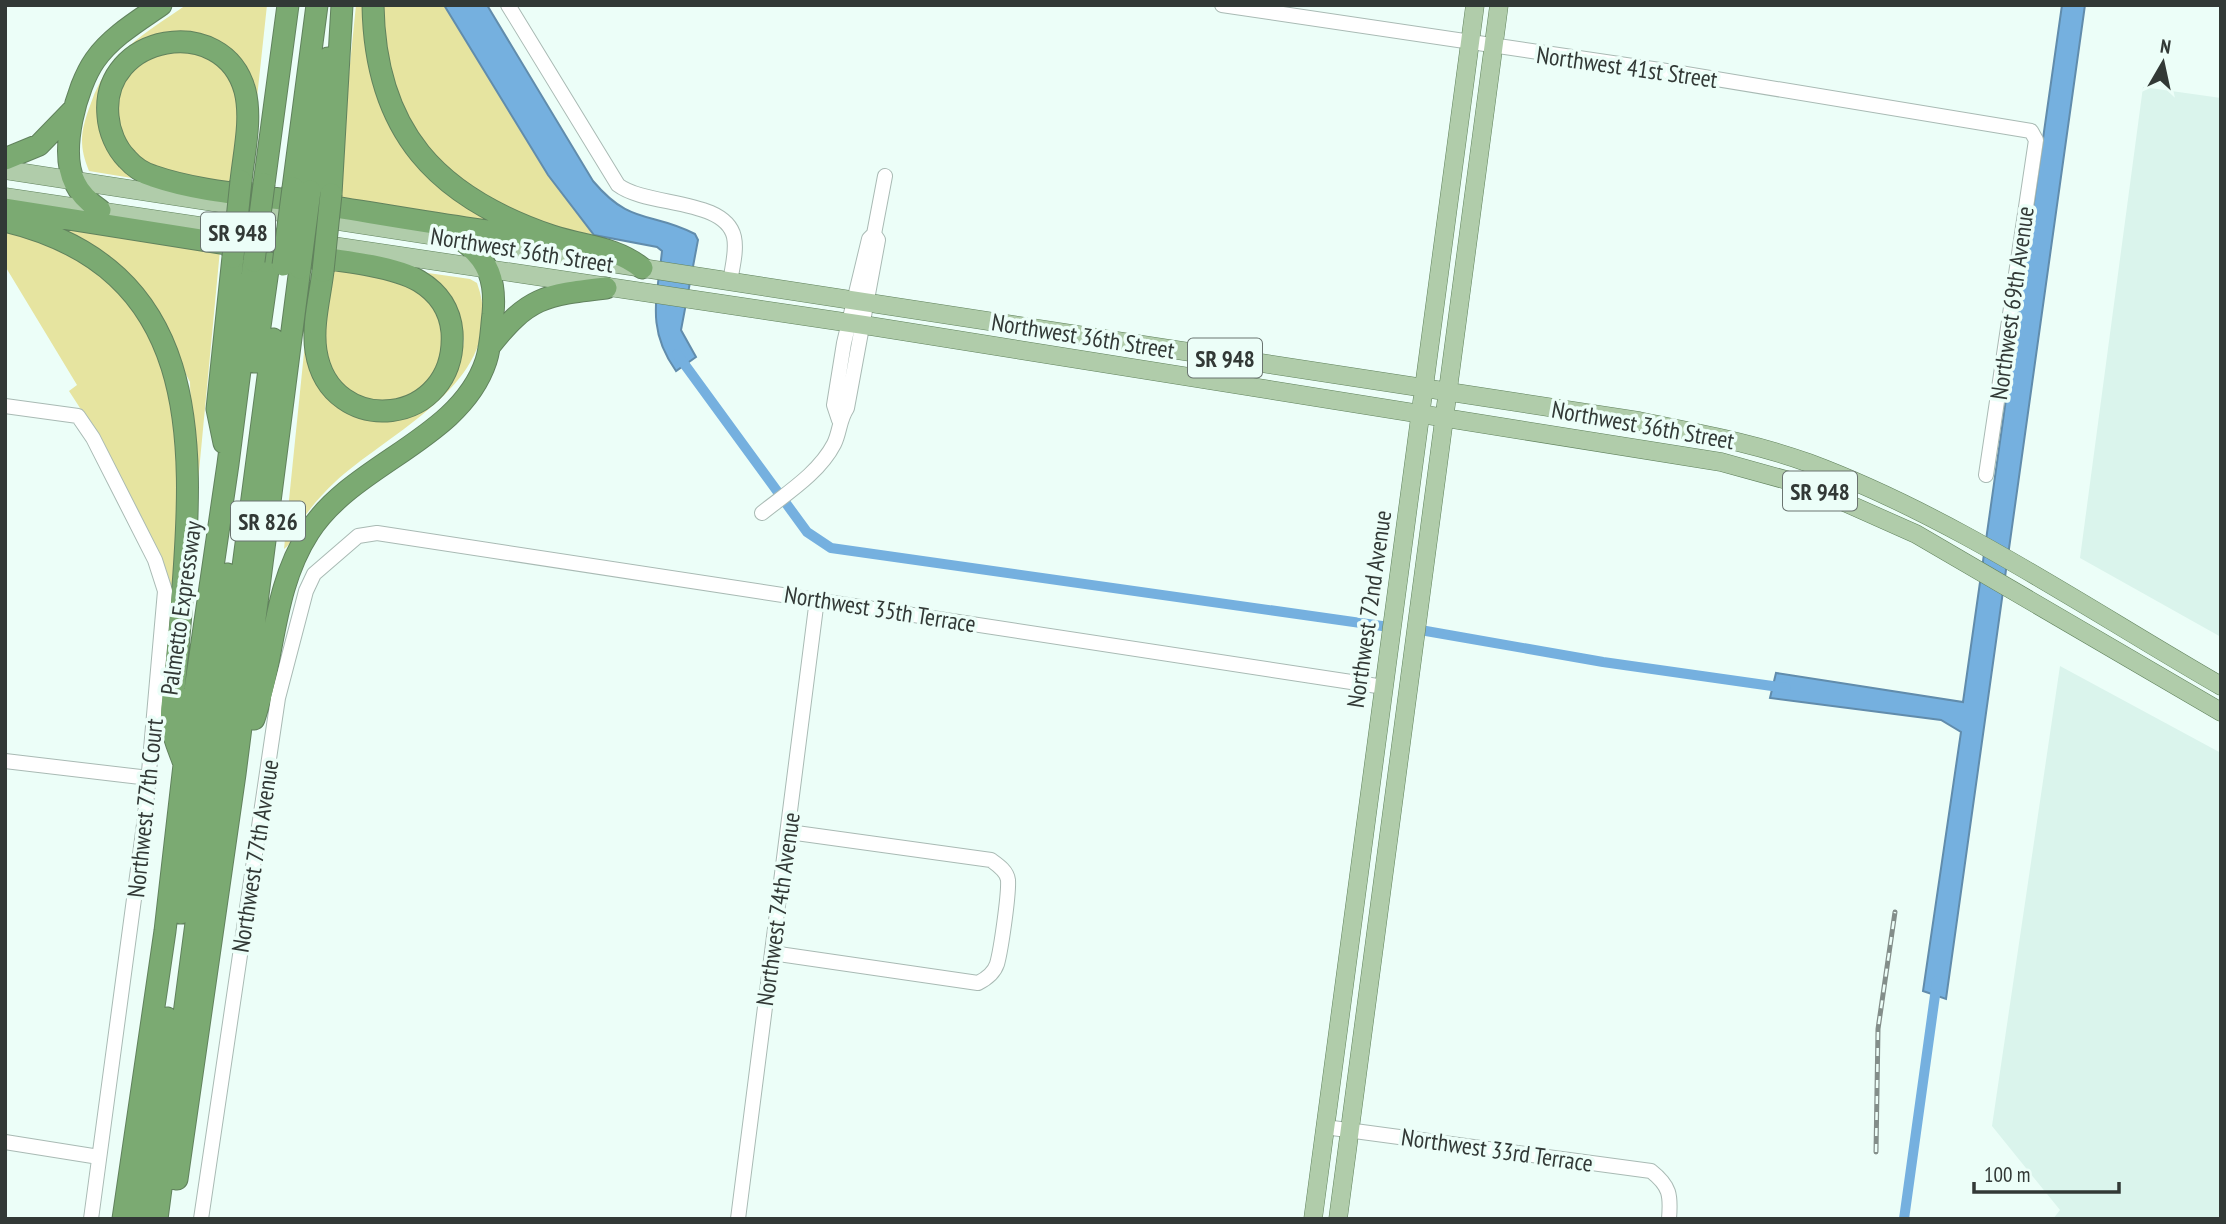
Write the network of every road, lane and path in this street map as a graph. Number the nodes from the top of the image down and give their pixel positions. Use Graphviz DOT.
graph roads {
  1 [pos="161,5"];
  2 [pos="288,5"];
  3 [pos="303,5"];
  4 [pos="317,5"];
  5 [pos="335,5"];
  6 [pos="342,5"];
  7 [pos="373,5"];
  8 [pos="508,5"];
  9 [pos="1222,5"];
  10 [pos="1475,5"];
  11 [pos="1499,5"];
  12 [pos="1470,43"];
  13 [pos="1494,47"];
  14 [pos="73,110"];
  15 [pos="2031,131"];
  16 [pos="5,159"];
  17 [pos="5,170"];
  18 [pos="886,176"];
  19 [pos="74,181"];
  20 [pos="295,189"];
  21 [pos="5,197"];
  22 [pos="5,209"];
  23 [pos="100,210"];
  24 [pos="5,221"];
  25 [pos="561,239"];
  26 [pos="463,241"];
  27 [pos="268,263"];
  28 [pos="642,268"];
  29 [pos="489,270"];
  30 [pos="730,282"];
  31 [pos="606,288"];
  32 [pos="862,302"];
  33 [pos="1002,324"];
  34 [pos="856,325"];
  35 [pos="489,347"];
  36 [pos="999,347"];
  37 [pos="1424,388"];
  38 [pos="1448,392"];
  39 [pos="5,406"];
  40 [pos="1420,415"];
  41 [pos="1444,418"];
  42 [pos="1986,475"];
  43 [pos="766,510"];
  44 [pos="377,533"];
  45 [pos="817,599"];
  46 [pos="2216,683"];
  47 [pos="1384,687"];
  48 [pos="2214,709"];
  49 [pos="5,761"];
  50 [pos="184,765"];
  51 [pos="235,774"];
  52 [pos="149,778"];
  53 [pos="789,832"];
  54 [pos="1354,918"];
  55 [pos="1377,921"];
  56 [pos="772,953"];
  57 [pos="1325,1127"];
  58 [pos="1350,1130"];
  59 [pos="5,1142"];
  60 [pos="99,1157"];
  61 [pos="1343,1177"];
  62 [pos="1317,1191"];
  63 [pos="91,1219"];
  64 [pos="123,1219"];
  65 [pos="140,1219"];
  66 [pos="157,1219"];
  67 [pos="171,1219"];
  68 [pos="201,1219"];
  69 [pos="738,1219"];
  70 [pos="1313,1219"];
  71 [pos="1338,1219"];
  72 [pos="1669,1219"];
  1 -- 14 [label="highway"];
  2 -- 20 [label="highway, SR 826"];
  3 -- 20 [label="highway"];
  4 -- 20 [label="highway"];
  5 -- 20 [label="highway, SR 826"];
  6 -- 20 [label="highway"];
  7 -- 25 [label="highway"];
  8 -- 30 [label="street"];
  9 -- 12 [label="street, Northwest 41st Street"];
  10 -- 12 [label="main road, Northwest 72nd Avenue"];
  11 -- 13 [label="main road, Northwest 72nd Avenue"];
  12 -- 13 [label="street, Northwest 41st Street"];
  12 -- 37 [label="main road, Northwest 72nd Avenue"];
  13 -- 15 [label="street, Northwest 41st Street"];
  13 -- 38 [label="main road, Northwest 72nd Avenue"];
  14 -- 16 [label="highway"];
  14 -- 19 [label="highway"];
  15 -- 42 [label="street, Northwest 69th Avenue"];
  17 -- 19 [label="main road, Northwest 36th Street"];
  18 -- 32 [label="street"];
  19 -- 23 [label="highway"];
  19 -- 26 [label="main road, Northwest 36th Street"];
  20 -- 22 [label="highway, bridge"];
  20 -- 27 [label="highway, SR 826, bridge"];
  20 -- 27 [label="highway, SR 826, bridge"];
  21 -- 23 [label="main road, Northwest 36th Street"];
  23 -- 29 [label="main road, Northwest 36th Street / SR 948"];
  24 -- 50 [label="highway"];
  25 -- 27 [label="highway, bridge"];
  25 -- 28 [label="highway"];
  26 -- 28 [label="main road, Northwest 36th Street"];
  26 -- 29 [label="highway"];
  27 -- 50 [label="highway, Palmetto Expressway / SR 826"];
  27 -- 51 [label="highway, SR 826"];
  27 -- 65 [label="highway"];
  27 -- 66 [label="highway"];
  28 -- 30 [label="main road, Northwest 36th Street / SR 948"];
  29 -- 31 [label="main road, Northwest 36th Street / SR 948"];
  29 -- 35 [label="highway"];
  30 -- 32 [label="main road, Northwest 36th Street / SR 948"];
  31 -- 34 [label="main road, Northwest 36th Street / SR 948"];
  31 -- 35 [label="highway"];
  32 -- 33 [label="main road, Northwest 36th Street / SR 948"];
  32 -- 34 [label="street"];
  33 -- 36 [label="main road"];
  33 -- 37 [label="main road, Northwest 36th Street / SR 948"];
  34 -- 36 [label="main road, Northwest 36th Street / SR 948"];
  34 -- 43 [label="street"];
  35 -- 51 [label="highway"];
  36 -- 40 [label="main road, Northwest 36th Street / SR 948"];
  37 -- 38 [label="main road, Northwest 36th Street / SR 948"];
  37 -- 40 [label="main road, Northwest 72nd Avenue"];
  38 -- 41 [label="main road, Northwest 72nd Avenue"];
  38 -- 46 [label="main road, Northwest 36th Street / SR 948"];
  39 -- 52 [label="street, Northwest 77th Court"];
  40 -- 41 [label="main road, Northwest 36th Street / SR 948"];
  40 -- 47 [label="main road, Northwest 72nd Avenue"];
  41 -- 48 [label="main road, Northwest 36th Street / SR 948"];
  41 -- 55 [label="main road, Northwest 72nd Avenue"];
  44 -- 45 [label="street, Northwest 35th Terrace"];
  44 -- 68 [label="street, Northwest 77th Avenue"];
  45 -- 47 [label="street, Northwest 35th Terrace"];
  45 -- 53 [label="street, Northwest 74th Avenue"];
  47 -- 54 [label="main road, Northwest 72nd Avenue"];
  49 -- 52 [label="street"];
  50 -- 64 [label="highway, Palmetto Expressway / SR 826"];
  51 -- 67 [label="highway, SR 826"];
  52 -- 60 [label="street, Northwest 77th Court"];
  53 -- 56 [label="street, Northwest 74th Avenue"];
  53 -- 56 [label="street"];
  54 -- 55 [label="main road"];
  54 -- 57 [label="main road, Northwest 72nd Avenue"];
  55 -- 58 [label="main road, Northwest 72nd Avenue"];
  56 -- 69 [label="street, Northwest 74th Avenue"];
  57 -- 58 [label="street, Northwest 33rd Terrace"];
  57 -- 62 [label="main road, Northwest 72nd Avenue"];
  58 -- 61 [label="main road, Northwest 72nd Avenue"];
  58 -- 72 [label="street, Northwest 33rd Terrace"];
  59 -- 60 [label="street"];
  60 -- 63 [label="street, Northwest 77th Court"];
  61 -- 62 [label="main road"];
  61 -- 71 [label="main road, Northwest 72nd Avenue"];
  62 -- 70 [label="main road, Northwest 72nd Avenue"];
}
